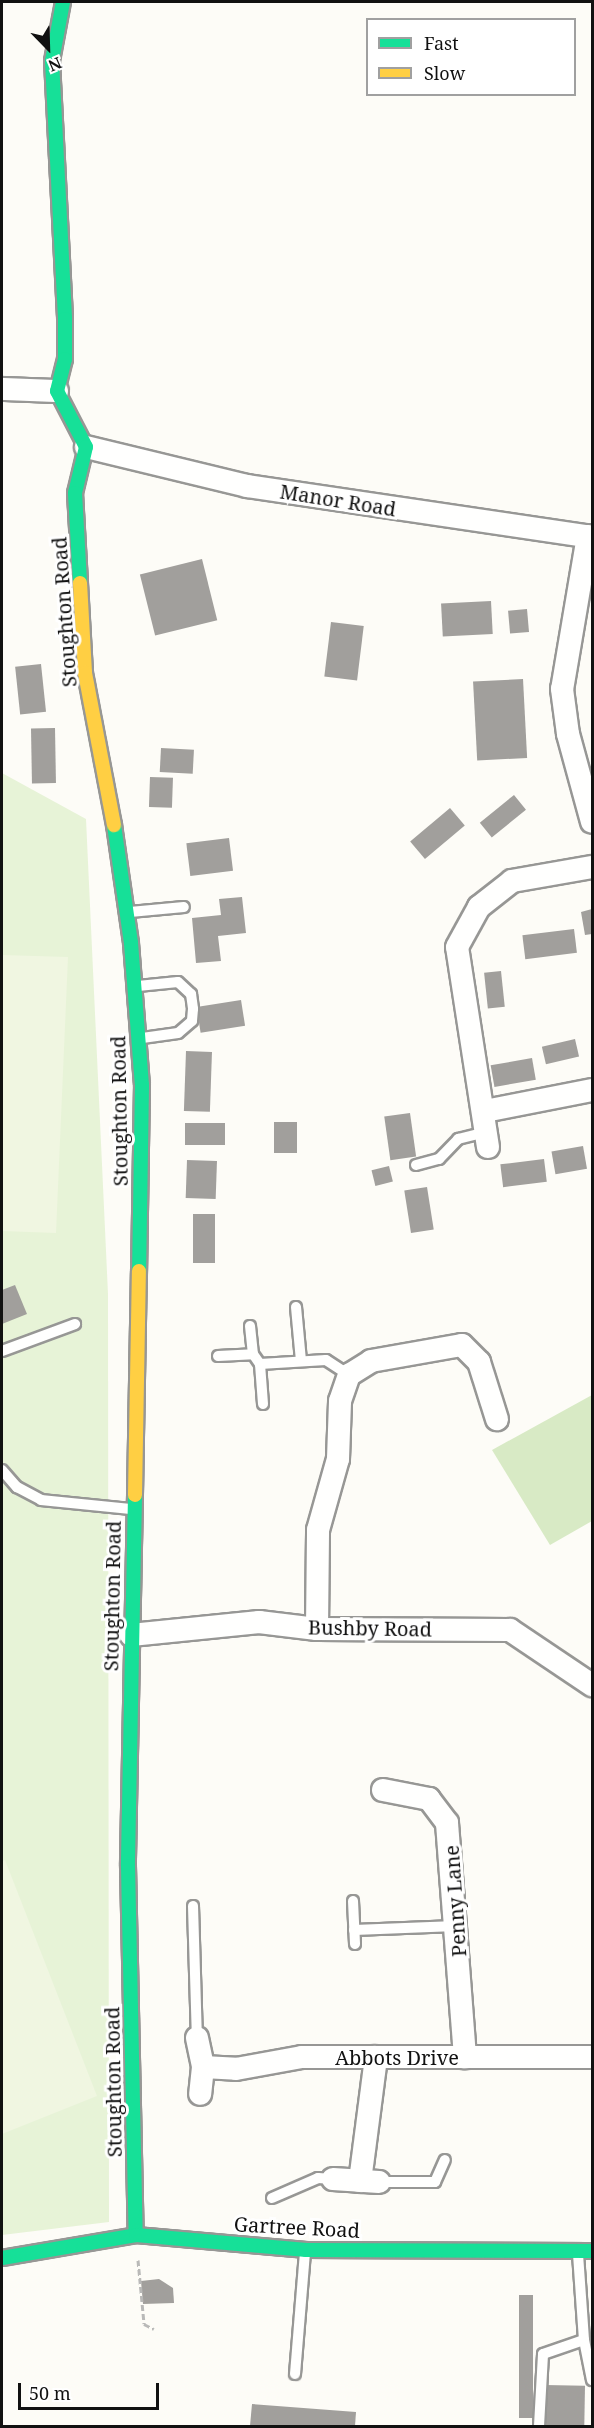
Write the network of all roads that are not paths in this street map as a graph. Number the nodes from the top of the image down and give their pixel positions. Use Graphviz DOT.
graph roads {
  1 [pos="63,2"];
  2 [pos="2,388"];
  3 [pos="57,391"];
  4 [pos="86,447"];
  5 [pos="590,536"];
  6 [pos="592,822"];
  7 [pos="592,867"];
  8 [pos="184,907"];
  9 [pos="127,912"];
  10 [pos="135,987"];
  11 [pos="139,1038"];
  12 [pos="592,1090"];
  13 [pos="486,1130"];
  14 [pos="416,1165"];
  15 [pos="296,1307"];
  16 [pos="75,1324"];
  17 [pos="250,1326"];
  18 [pos="2,1351"];
  19 [pos="253,1354"];
  20 [pos="218,1356"];
  21 [pos="301,1361"];
  22 [pos="260,1364"];
  23 [pos="349,1375"];
  24 [pos="262,1404"];
  25 [pos="496,1419"];
  26 [pos="2,1470"];
  27 [pos="132,1509"];
  28 [pos="316,1629"];
  29 [pos="131,1635"];
  30 [pos="592,1684"];
  31 [pos="383,1790"];
  32 [pos="353,1900"];
  33 [pos="193,1906"];
  34 [pos="456,1926"];
  35 [pos="354,1930"];
  36 [pos="355,1944"];
  37 [pos="197,2038"];
  38 [pos="376,2057"];
  39 [pos="465,2057"];
  40 [pos="592,2057"];
  41 [pos="203,2067"];
  42 [pos="200,2094"];
  43 [pos="445,2160"];
  44 [pos="333,2179"];
  45 [pos="370,2181"];
  46 [pos="272,2198"];
  47 [pos="136,2235"];
  48 [pos="306,2250"];
  49 [pos="578,2251"];
  50 [pos="592,2251"];
  51 [pos="2,2258"];
  52 [pos="584,2340"];
  53 [pos="296,2374"];
  54 [pos="592,2380"];
  55 [pos="539,2427"];
  1 -- 3 [label="main road"];
  2 -- 3 [label="street"];
  3 -- 4 [label="main road"];
  4 -- 5 [label="street, Manor Road"];
  4 -- 9 [label="main road, Stoughton Road"];
  5 -- 6 [label="street"];
  7 -- 13 [label="street"];
  8 -- 9 [label="lane"];
  9 -- 10 [label="main road, Stoughton Road"];
  10 -- 11 [label="main road, Stoughton Road"];
  10 -- 11 [label="lane"];
  11 -- 27 [label="main road, Stoughton Road"];
  12 -- 13 [label="street"];
  13 -- 14 [label="lane"];
  15 -- 21 [label="lane"];
  16 -- 18 [label="lane"];
  17 -- 19 [label="lane"];
  19 -- 20 [label="lane"];
  19 -- 22 [label="lane"];
  21 -- 22 [label="lane"];
  21 -- 23 [label="lane"];
  22 -- 24 [label="lane"];
  23 -- 25 [label="street"];
  23 -- 28 [label="street"];
  26 -- 27 [label="lane"];
  27 -- 29 [label="main road, Stoughton Road"];
  28 -- 29 [label="street, Bushby Road"];
  28 -- 30 [label="street, Bushby Road"];
  29 -- 47 [label="main road, Stoughton Road"];
  31 -- 34 [label="street, Penny Lane"];
  32 -- 35 [label="lane"];
  33 -- 37 [label="lane"];
  34 -- 35 [label="lane"];
  34 -- 39 [label="street, Penny Lane"];
  35 -- 36 [label="lane"];
  37 -- 41 [label="street"];
  38 -- 39 [label="street, Abbots Drive"];
  38 -- 41 [label="street, Abbots Drive"];
  38 -- 45 [label="street"];
  39 -- 40 [label="street, Abbots Drive"];
  41 -- 42 [label="street"];
  43 -- 45 [label="lane"];
  44 -- 45 [label="street"];
  44 -- 46 [label="lane"];
  47 -- 48 [label="main road, Gartree Road"];
  47 -- 51 [label="main road, Gartree Road"];
  48 -- 49 [label="main road, Gartree Road"];
  48 -- 53 [label="lane"];
  49 -- 50 [label="main road, Gartree Road"];
  49 -- 52 [label="lane"];
  52 -- 54 [label="lane"];
  52 -- 55 [label="lane"];
}
